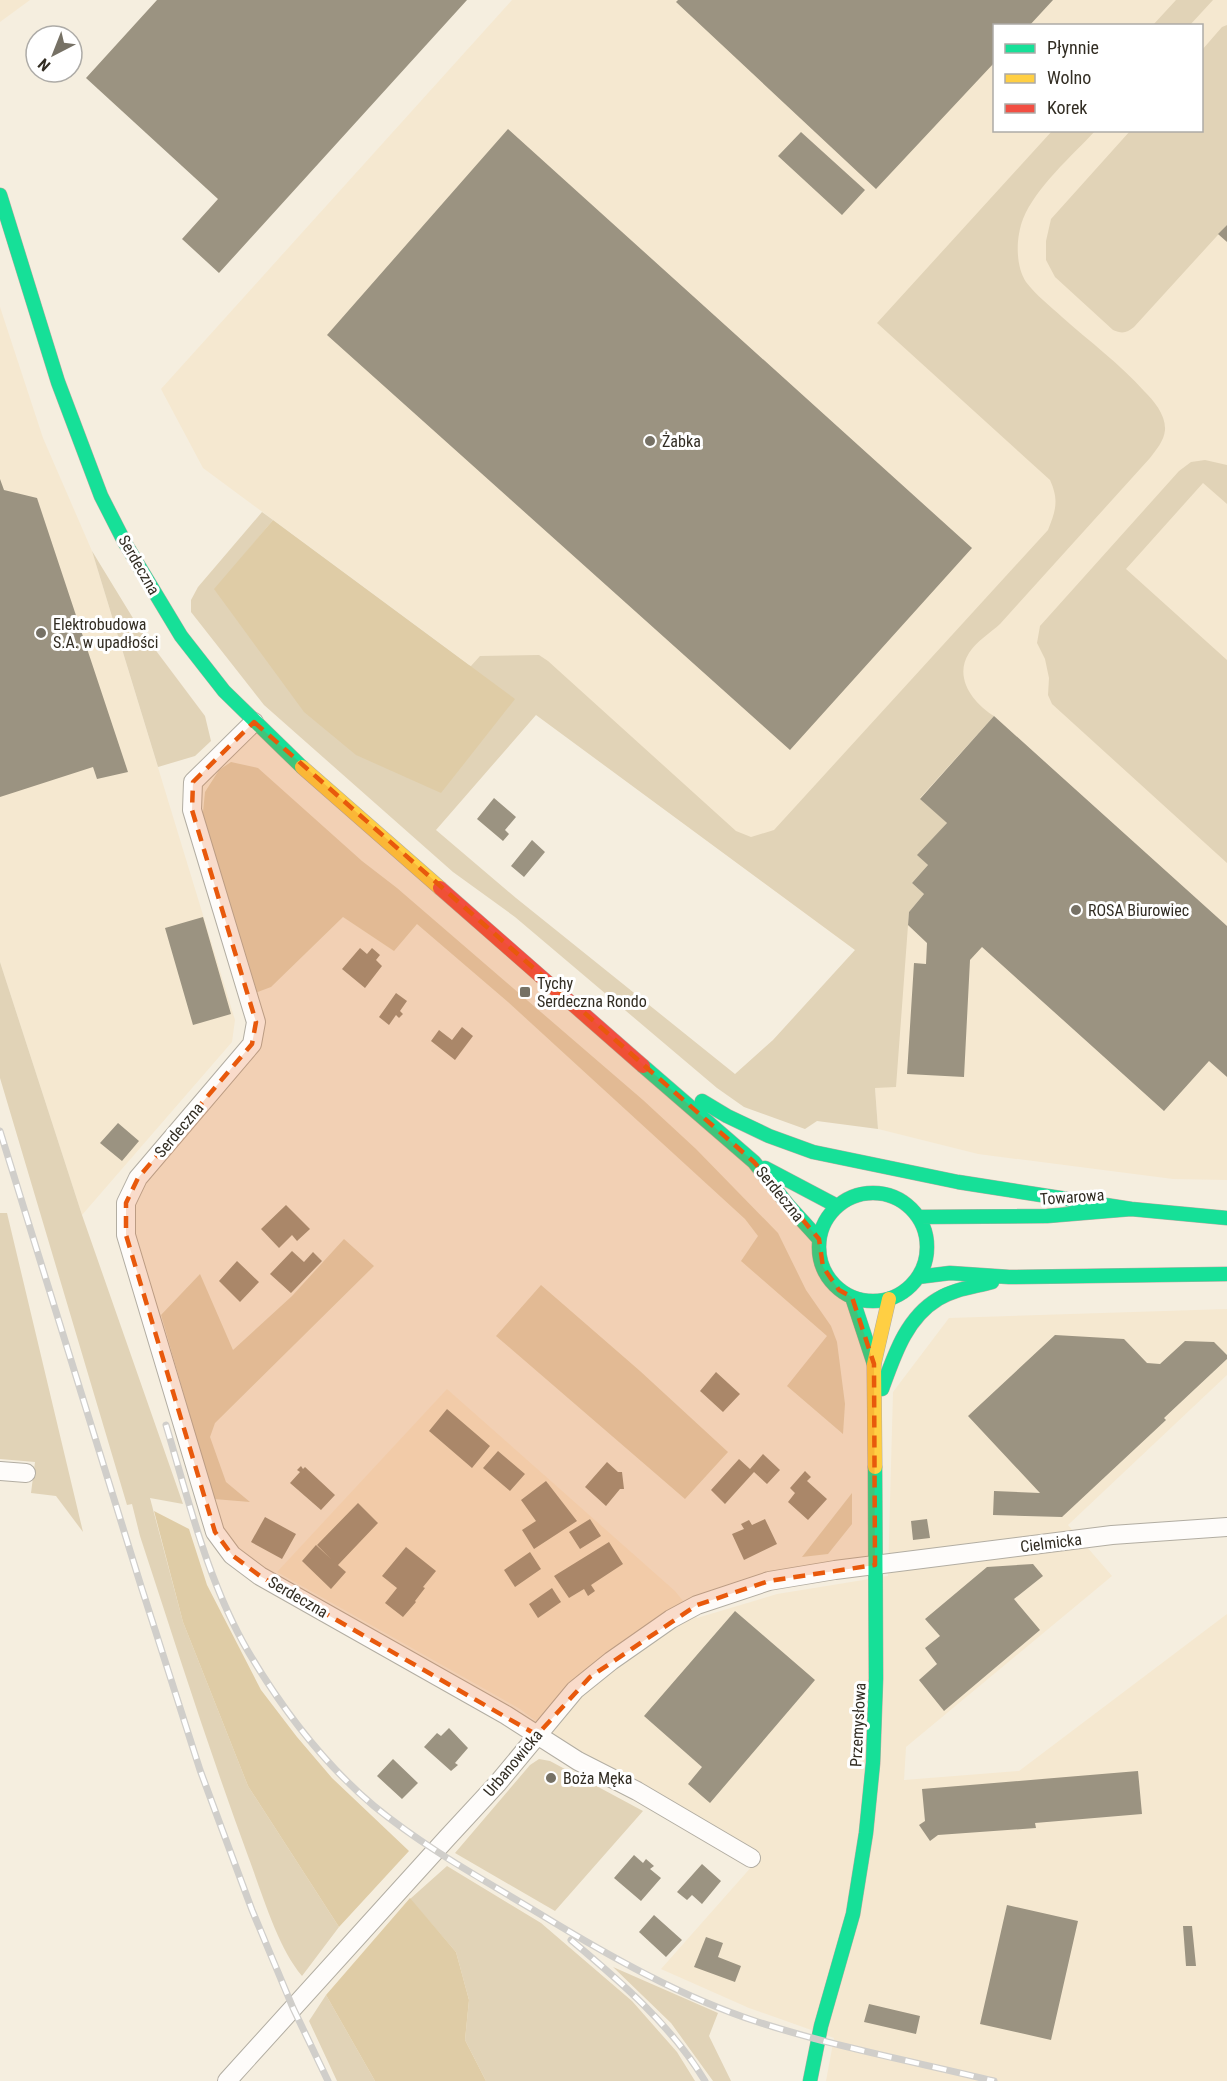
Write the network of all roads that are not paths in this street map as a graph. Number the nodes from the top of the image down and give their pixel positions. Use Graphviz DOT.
graph roads {
  1 [pos="0,195"];
  2 [pos="254,722"];
  3 [pos="639,1062"];
  4 [pos="754,1162"];
  5 [pos="837,1206"];
  6 [pos="1131,1209"];
  7 [pos="918,1217"];
  8 [pos="1227,1218"];
  9 [pos="819,1239"];
  10 [pos="1227,1274"];
  11 [pos="918,1277"];
  12 [pos="1009,1277"];
  13 [pos="852,1297"];
  14 [pos="889,1299"];
  15 [pos="874,1364"];
  16 [pos="875,1410"];
  17 [pos="0,1471"];
  18 [pos="26,1473"];
  19 [pos="1227,1527"];
  20 [pos="875,1565"];
  21 [pos="537,1735"];
  22 [pos="751,1858"];
  23 [pos="227,2081"];
  24 [pos="810,2081"];
  1 -- 2 [label="street, Serdeczna"];
  2 -- 3 [label="street"];
  2 -- 21 [label="street, Serdeczna"];
  3 -- 4 [label="street"];
  3 -- 6 [label="street"];
  4 -- 5 [label="street, Serdeczna"];
  4 -- 9 [label="street, Serdeczna"];
  5 -- 7 [label="street"];
  5 -- 9 [label="street"];
  6 -- 7 [label="street, Towarowa"];
  6 -- 8 [label="street, Towarowa"];
  7 -- 11 [label="street"];
  9 -- 13 [label="street"];
  10 -- 12 [label="street"];
  11 -- 12 [label="street"];
  11 -- 14 [label="street"];
  12 -- 16 [label="street"];
  13 -- 14 [label="street"];
  13 -- 15 [label="street, Przemysłowa"];
  14 -- 15 [label="street, Przemysłowa"];
  15 -- 16 [label="street, Przemysłowa"];
  16 -- 20 [label="street, Przemysłowa"];
  17 -- 18 [label="street"];
  19 -- 20 [label="street, Cielmicka"];
  20 -- 21 [label="street, Urbanowicka"];
  20 -- 24 [label="street, Przemysłowa"];
  21 -- 22 [label="street, Serdeczna"];
  21 -- 23 [label="street, Urbanowicka"];
}
